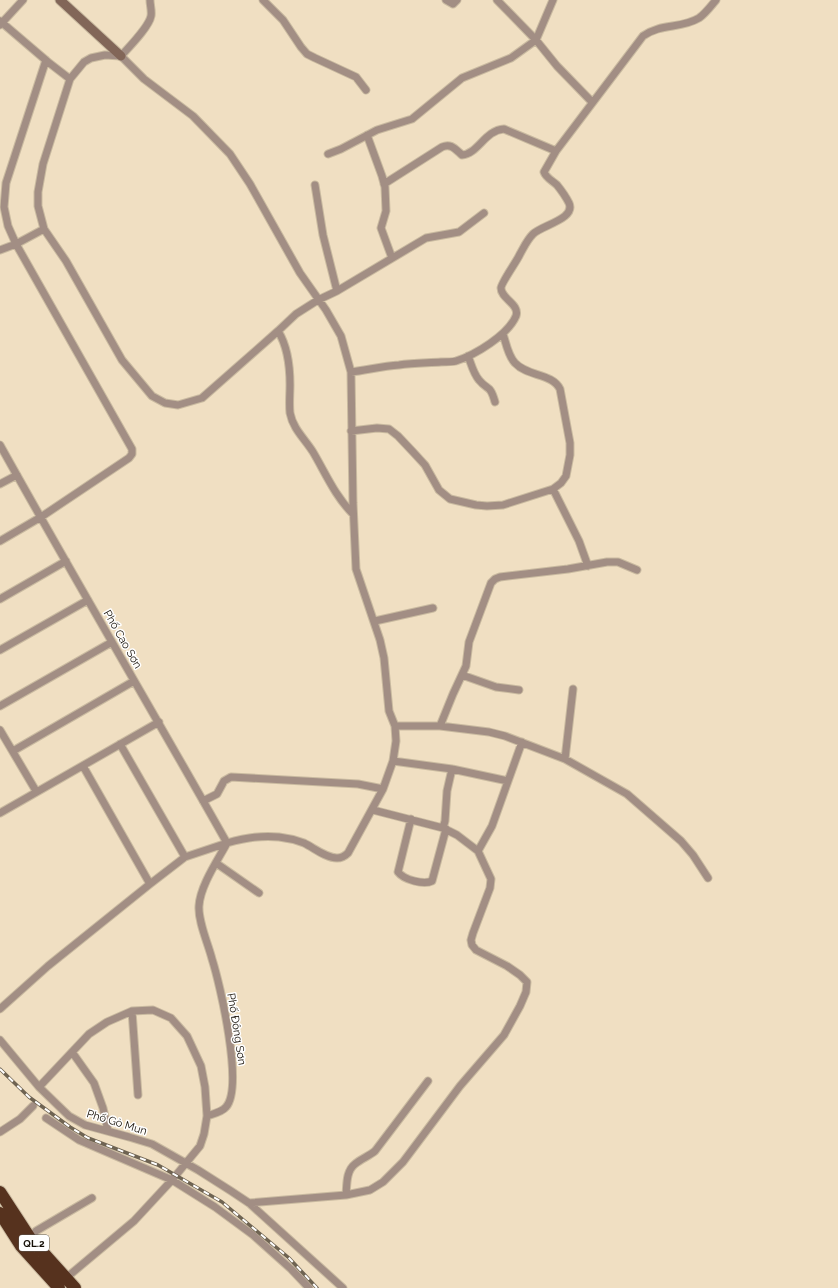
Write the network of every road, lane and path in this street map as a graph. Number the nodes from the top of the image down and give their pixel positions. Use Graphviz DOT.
graph roads {
  1 [pos="23,0"];
  2 [pos="60,0"];
  3 [pos="150,0"];
  4 [pos="263,0"];
  5 [pos="446,0"];
  6 [pos="457,0"];
  7 [pos="498,0"];
  8 [pos="553,0"];
  9 [pos="716,0"];
  10 [pos="1,23"];
  11 [pos="536,40"];
  12 [pos="121,56"];
  13 [pos="46,60"];
  14 [pos="70,79"];
  15 [pos="366,90"];
  16 [pos="592,102"];
  17 [pos="367,135"];
  18 [pos="556,151"];
  19 [pos="328,154"];
  20 [pos="384,184"];
  21 [pos="315,185"];
  22 [pos="484,213"];
  23 [pos="44,229"];
  24 [pos="16,244"];
  25 [pos="3,249"];
  26 [pos="392,258"];
  27 [pos="337,291"];
  28 [pos="318,300"];
  29 [pos="278,332"];
  30 [pos="503,334"];
  31 [pos="468,356"];
  32 [pos="351,372"];
  33 [pos="495,402"];
  34 [pos="351,432"];
  35 [pos="0,445"];
  36 [pos="17,475"];
  37 [pos="0,484"];
  38 [pos="553,489"];
  39 [pos="353,514"];
  40 [pos="41,517"];
  41 [pos="0,541"];
  42 [pos="66,561"];
  43 [pos="588,566"];
  44 [pos="637,570"];
  45 [pos="0,599"];
  46 [pos="88,600"];
  47 [pos="433,608"];
  48 [pos="375,621"];
  49 [pos="112,642"];
  50 [pos="0,650"];
  51 [pos="462,675"];
  52 [pos="134,681"];
  53 [pos="573,689"];
  54 [pos="519,690"];
  55 [pos="0,706"];
  56 [pos="159,722"];
  57 [pos="395,726"];
  58 [pos="440,726"];
  59 [pos="0,730"];
  60 [pos="522,742"];
  61 [pos="120,744"];
  62 [pos="13,751"];
  63 [pos="565,759"];
  64 [pos="393,761"];
  65 [pos="83,766"];
  66 [pos="452,769"];
  67 [pos="508,781"];
  68 [pos="383,789"];
  69 [pos="36,792"];
  70 [pos="203,801"];
  71 [pos="372,810"];
  72 [pos="0,813"];
  73 [pos="411,819"];
  74 [pos="444,829"];
  75 [pos="227,843"];
  76 [pos="478,851"];
  77 [pos="185,857"];
  78 [pos="216,863"];
  79 [pos="708,878"];
  80 [pos="150,884"];
  81 [pos="259,893"];
  82 [pos="0,1009"];
  83 [pos="132,1011"];
  84 [pos="0,1040"];
  85 [pos="72,1052"];
  86 [pos="428,1081"];
  87 [pos="39,1087"];
  88 [pos="138,1095"];
  89 [pos="33,1106"];
  90 [pos="207,1116"];
  91 [pos="46,1118"];
  92 [pos="108,1131"];
  93 [pos="0,1132"];
  94 [pos="186,1162"];
  95 [pos="172,1180"];
  96 [pos="0,1192"];
  97 [pos="346,1195"];
  98 [pos="92,1198"];
  99 [pos="249,1204"];
  100 [pos="0,1213"];
  101 [pos="30,1238"];
  102 [pos="66,1278"];
  103 [pos="59,1288"];
  104 [pos="75,1288"];
  105 [pos="309,1288"];
  106 [pos="344,1288"];
  1 -- 10 [label="street"];
  2 -- 12 [label="street"];
  3 -- 12 [label="street"];
  4 -- 15 [label="street"];
  5 -- 6 [label="street"];
  7 -- 11 [label="street"];
  8 -- 11 [label="street"];
  9 -- 16 [label="street"];
  10 -- 13 [label="street"];
  11 -- 16 [label="street"];
  11 -- 17 [label="street"];
  12 -- 14 [label="street"];
  12 -- 28 [label="street"];
  13 -- 14 [label="street"];
  13 -- 24 [label="street"];
  14 -- 23 [label="street"];
  16 -- 18 [label="street"];
  17 -- 19 [label="street"];
  17 -- 20 [label="street"];
  18 -- 20 [label="street"];
  18 -- 30 [label="street"];
  20 -- 26 [label="street"];
  21 -- 27 [label="street"];
  22 -- 26 [label="street"];
  23 -- 24 [label="street"];
  23 -- 29 [label="street"];
  24 -- 25 [label="street"];
  24 -- 40 [label="street"];
  26 -- 27 [label="street"];
  27 -- 28 [label="street"];
  28 -- 29 [label="street"];
  28 -- 32 [label="street"];
  29 -- 39 [label="street"];
  30 -- 31 [label="street"];
  30 -- 38 [label="street"];
  31 -- 32 [label="street"];
  31 -- 33 [label="street"];
  32 -- 34 [label="street"];
  34 -- 38 [label="street"];
  34 -- 39 [label="street"];
  35 -- 36 [label="street, Phố Cao Sơn"];
  36 -- 37 [label="street"];
  36 -- 40 [label="street, Phố Cao Sơn"];
  38 -- 43 [label="street"];
  39 -- 48 [label="street"];
  40 -- 41 [label="street"];
  40 -- 42 [label="street, Phố Cao Sơn"];
  42 -- 45 [label="street"];
  42 -- 46 [label="street, Phố Cao Sơn"];
  43 -- 44 [label="street"];
  43 -- 51 [label="street"];
  46 -- 49 [label="street, Phố Cao Sơn"];
  46 -- 50 [label="street"];
  47 -- 48 [label="street"];
  48 -- 57 [label="street"];
  49 -- 52 [label="street, Phố Cao Sơn"];
  49 -- 55 [label="street"];
  51 -- 54 [label="street"];
  51 -- 58 [label="street"];
  52 -- 56 [label="street, Phố Cao Sơn"];
  52 -- 62 [label="street"];
  53 -- 63 [label="street"];
  56 -- 61 [label="street"];
  56 -- 70 [label="street, Phố Cao Sơn"];
  57 -- 58 [label="street"];
  57 -- 64 [label="street"];
  58 -- 60 [label="street"];
  59 -- 62 [label="street"];
  60 -- 63 [label="street"];
  60 -- 67 [label="street"];
  61 -- 65 [label="street"];
  61 -- 77 [label="street"];
  62 -- 69 [label="street"];
  63 -- 79 [label="street"];
  64 -- 66 [label="street"];
  64 -- 68 [label="street"];
  65 -- 69 [label="street"];
  65 -- 80 [label="street"];
  66 -- 67 [label="street"];
  66 -- 74 [label="street"];
  67 -- 76 [label="street"];
  68 -- 70 [label="street"];
  68 -- 71 [label="street"];
  69 -- 72 [label="street"];
  70 -- 75 [label="street, Phố Cao Sơn"];
  71 -- 73 [label="street"];
  71 -- 75 [label="street"];
  73 -- 74 [label="street"];
  73 -- 74 [label="street"];
  74 -- 76 [label="street"];
  75 -- 77 [label="street"];
  75 -- 78 [label="street, Phố Đông Sơn"];
  76 -- 97 [label="street"];
  77 -- 80 [label="street"];
  78 -- 81 [label="street"];
  78 -- 90 [label="street, Phố Đông Sơn"];
  80 -- 82 [label="street"];
  83 -- 85 [label="street"];
  83 -- 88 [label="street"];
  83 -- 90 [label="street"];
  84 -- 87 [label="street, Phố Gò Mun"];
  85 -- 87 [label="street"];
  85 -- 92 [label="street"];
  86 -- 97 [label="street"];
  87 -- 92 [label="street, Phố Gò Mun"];
  89 -- 93 [label="street"];
  90 -- 94 [label="street"];
  91 -- 95 [label="street"];
  92 -- 94 [label="street, Phố Gò Mun"];
  94 -- 95 [label="street"];
  94 -- 99 [label="street, Phố Gò Mun"];
  95 -- 102 [label="street"];
  95 -- 105 [label="street"];
  96 -- 101 [label="highway, QL.2"];
  97 -- 99 [label="street"];
  98 -- 101 [label="street"];
  99 -- 106 [label="street, Phố Gò Mun"];
  100 -- 103 [label="highway, QL.2"];
  101 -- 102 [label="highway, QL.2"];
  102 -- 104 [label="highway, QL.2"];
}
